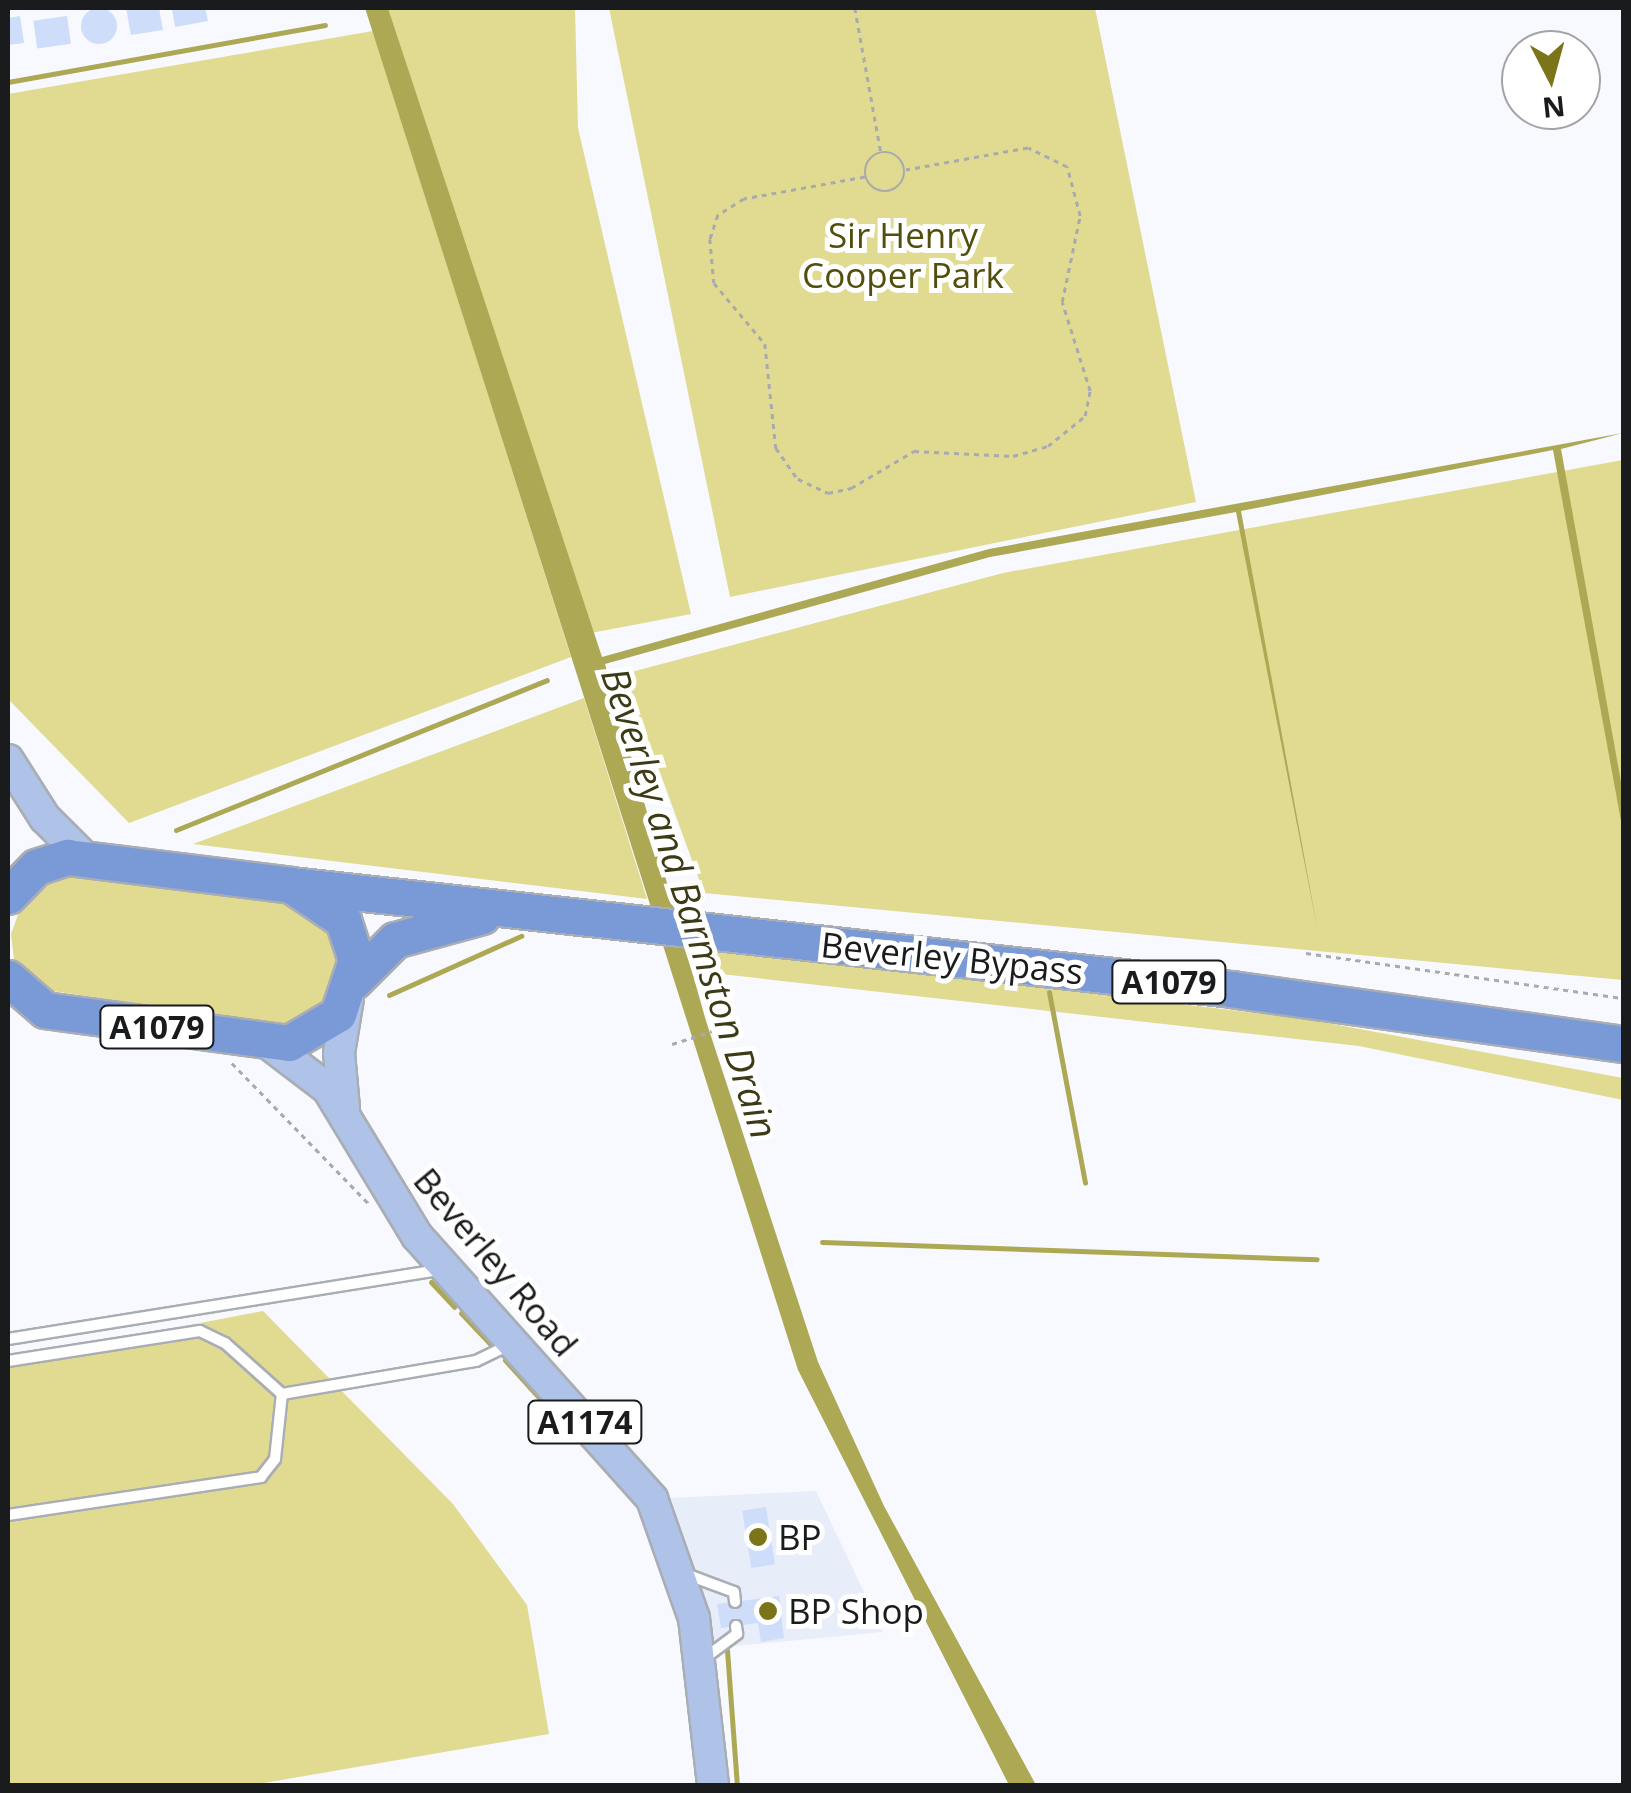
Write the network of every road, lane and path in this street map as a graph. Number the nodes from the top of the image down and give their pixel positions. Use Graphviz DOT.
graph roads {
  1 [pos="855,8"];
  2 [pos="881,152"];
  3 [pos="906,170"];
  4 [pos="865,177"];
  5 [pos="8,760"];
  6 [pos="82,856"];
  7 [pos="291,885"];
  8 [pos="8,896"];
  9 [pos="518,911"];
  10 [pos="1306,953"];
  11 [pos="8,978"];
  12 [pos="351,990"];
  13 [pos="1624,998"];
  14 [pos="8,1006"];
  15 [pos="45,1010"];
  16 [pos="728,1026"];
  17 [pos="269,1044"];
  18 [pos="672,1044"];
  19 [pos="1624,1044"];
  20 [pos="221,1054"];
  21 [pos="344,1108"];
  22 [pos="378,1215"];
  23 [pos="445,1269"];
  24 [pos="8,1340"];
  25 [pos="512,1344"];
  26 [pos="8,1361"];
  27 [pos="282,1394"];
  28 [pos="8,1515"];
  29 [pos="683,1573"];
  30 [pos="734,1602"];
  31 [pos="736,1626"];
  32 [pos="701,1660"];
  33 [pos="713,1786"];
  1 -- 2 [label="path"];
  2 -- 3 [label="path"];
  2 -- 4 [label="path"];
  3 -- 4 [label="path"];
  3 -- 4 [label="path"];
  5 -- 6 [label="main road"];
  6 -- 7 [label="highway, Beverley Bypass"];
  6 -- 8 [label="highway"];
  7 -- 9 [label="highway, Beverley Bypass"];
  7 -- 12 [label="highway"];
  9 -- 12 [label="highway, Beverley Bypass"];
  9 -- 19 [label="highway, Beverley Bypass / A1079"];
  10 -- 13 [label="path"];
  11 -- 15 [label="highway, A1079"];
  12 -- 17 [label="highway, A1079"];
  12 -- 21 [label="main road, Beverley Road / A1174"];
  14 -- 15 [label="highway"];
  15 -- 17 [label="highway, A1079"];
  16 -- 18 [label="path"];
  17 -- 21 [label="main road, Beverley Road / A1174"];
  20 -- 22 [label="path"];
  21 -- 23 [label="main road, Beverley Road / A1174"];
  23 -- 24 [label="lane"];
  23 -- 25 [label="main road, Beverley Road / A1174"];
  25 -- 27 [label="lane"];
  25 -- 29 [label="main road, Beverley Road / A1174"];
  26 -- 27 [label="lane"];
  27 -- 28 [label="lane"];
  29 -- 30 [label="lane"];
  29 -- 32 [label="main road, Beverley Road / A1174"];
  31 -- 32 [label="lane"];
  32 -- 33 [label="main road, Beverley Road / A1174"];
}
